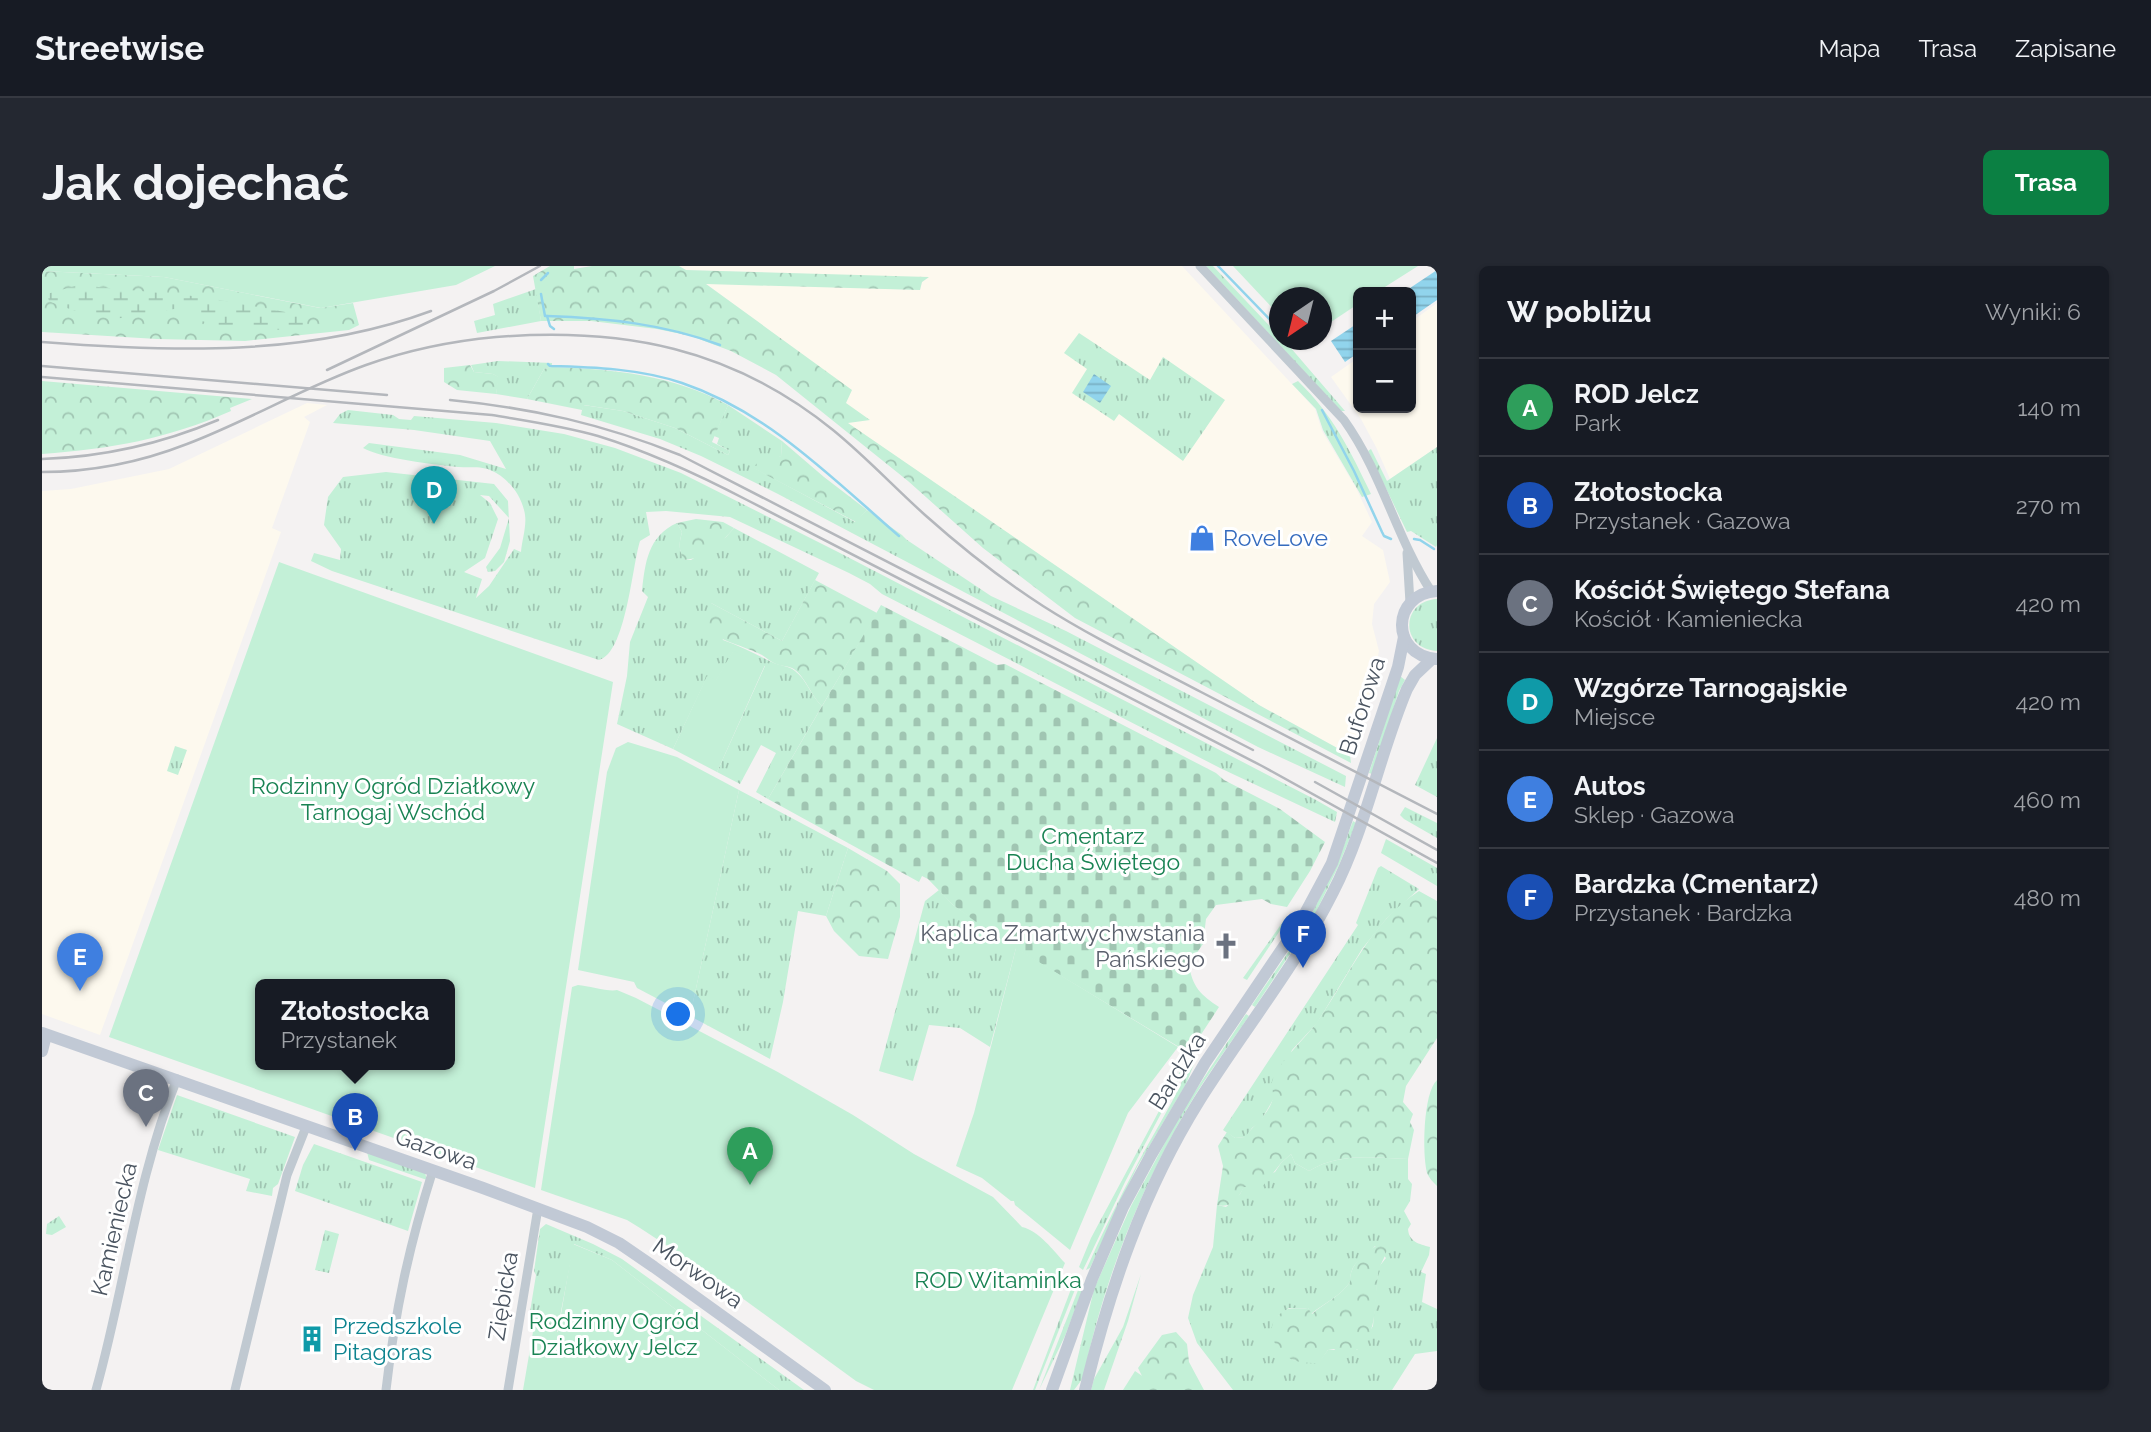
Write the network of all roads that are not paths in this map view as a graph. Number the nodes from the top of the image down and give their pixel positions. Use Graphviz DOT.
graph roads {
  1 [pos="1200,266"];
  2 [pos="1407,551"];
  3 [pos="1434,591"];
  4 [pos="1410,603"];
  5 [pos="1404,637"];
  6 [pos="1435,659"];
  7 [pos="1375,782"];
  8 [pos="1358,786"];
  9 [pos="44,1034"];
  10 [pos="42,1051"];
  11 [pos="177,1079"];
  12 [pos="306,1127"];
  13 [pos="433,1170"];
  14 [pos="538,1208"];
  15 [pos="96,1390"];
  16 [pos="235,1390"];
  17 [pos="386,1390"];
  18 [pos="508,1390"];
  19 [pos="825,1390"];
  20 [pos="1052,1390"];
  21 [pos="1085,1390"];
  1 -- 2 [label="street"];
  2 -- 3 [label="street"];
  2 -- 4 [label="street"];
  3 -- 4 [label="main road"];
  4 -- 5 [label="main road, Buforowa"];
  5 -- 6 [label="main road"];
  5 -- 8 [label="main road, Buforowa"];
  6 -- 7 [label="main road, Buforowa"];
  7 -- 21 [label="main road, Bardzka"];
  8 -- 20 [label="main road, Bardzka"];
  9 -- 10 [label="main road"];
  9 -- 11 [label="main road, Gazowa"];
  11 -- 12 [label="main road, Gazowa"];
  11 -- 15 [label="street, Kamieniecka"];
  12 -- 13 [label="main road, Gazowa"];
  12 -- 16 [label="street"];
  13 -- 14 [label="main road, Gazowa"];
  13 -- 17 [label="street"];
  14 -- 18 [label="street, Ziębicka"];
  14 -- 19 [label="main road, Morwowa"];
}
